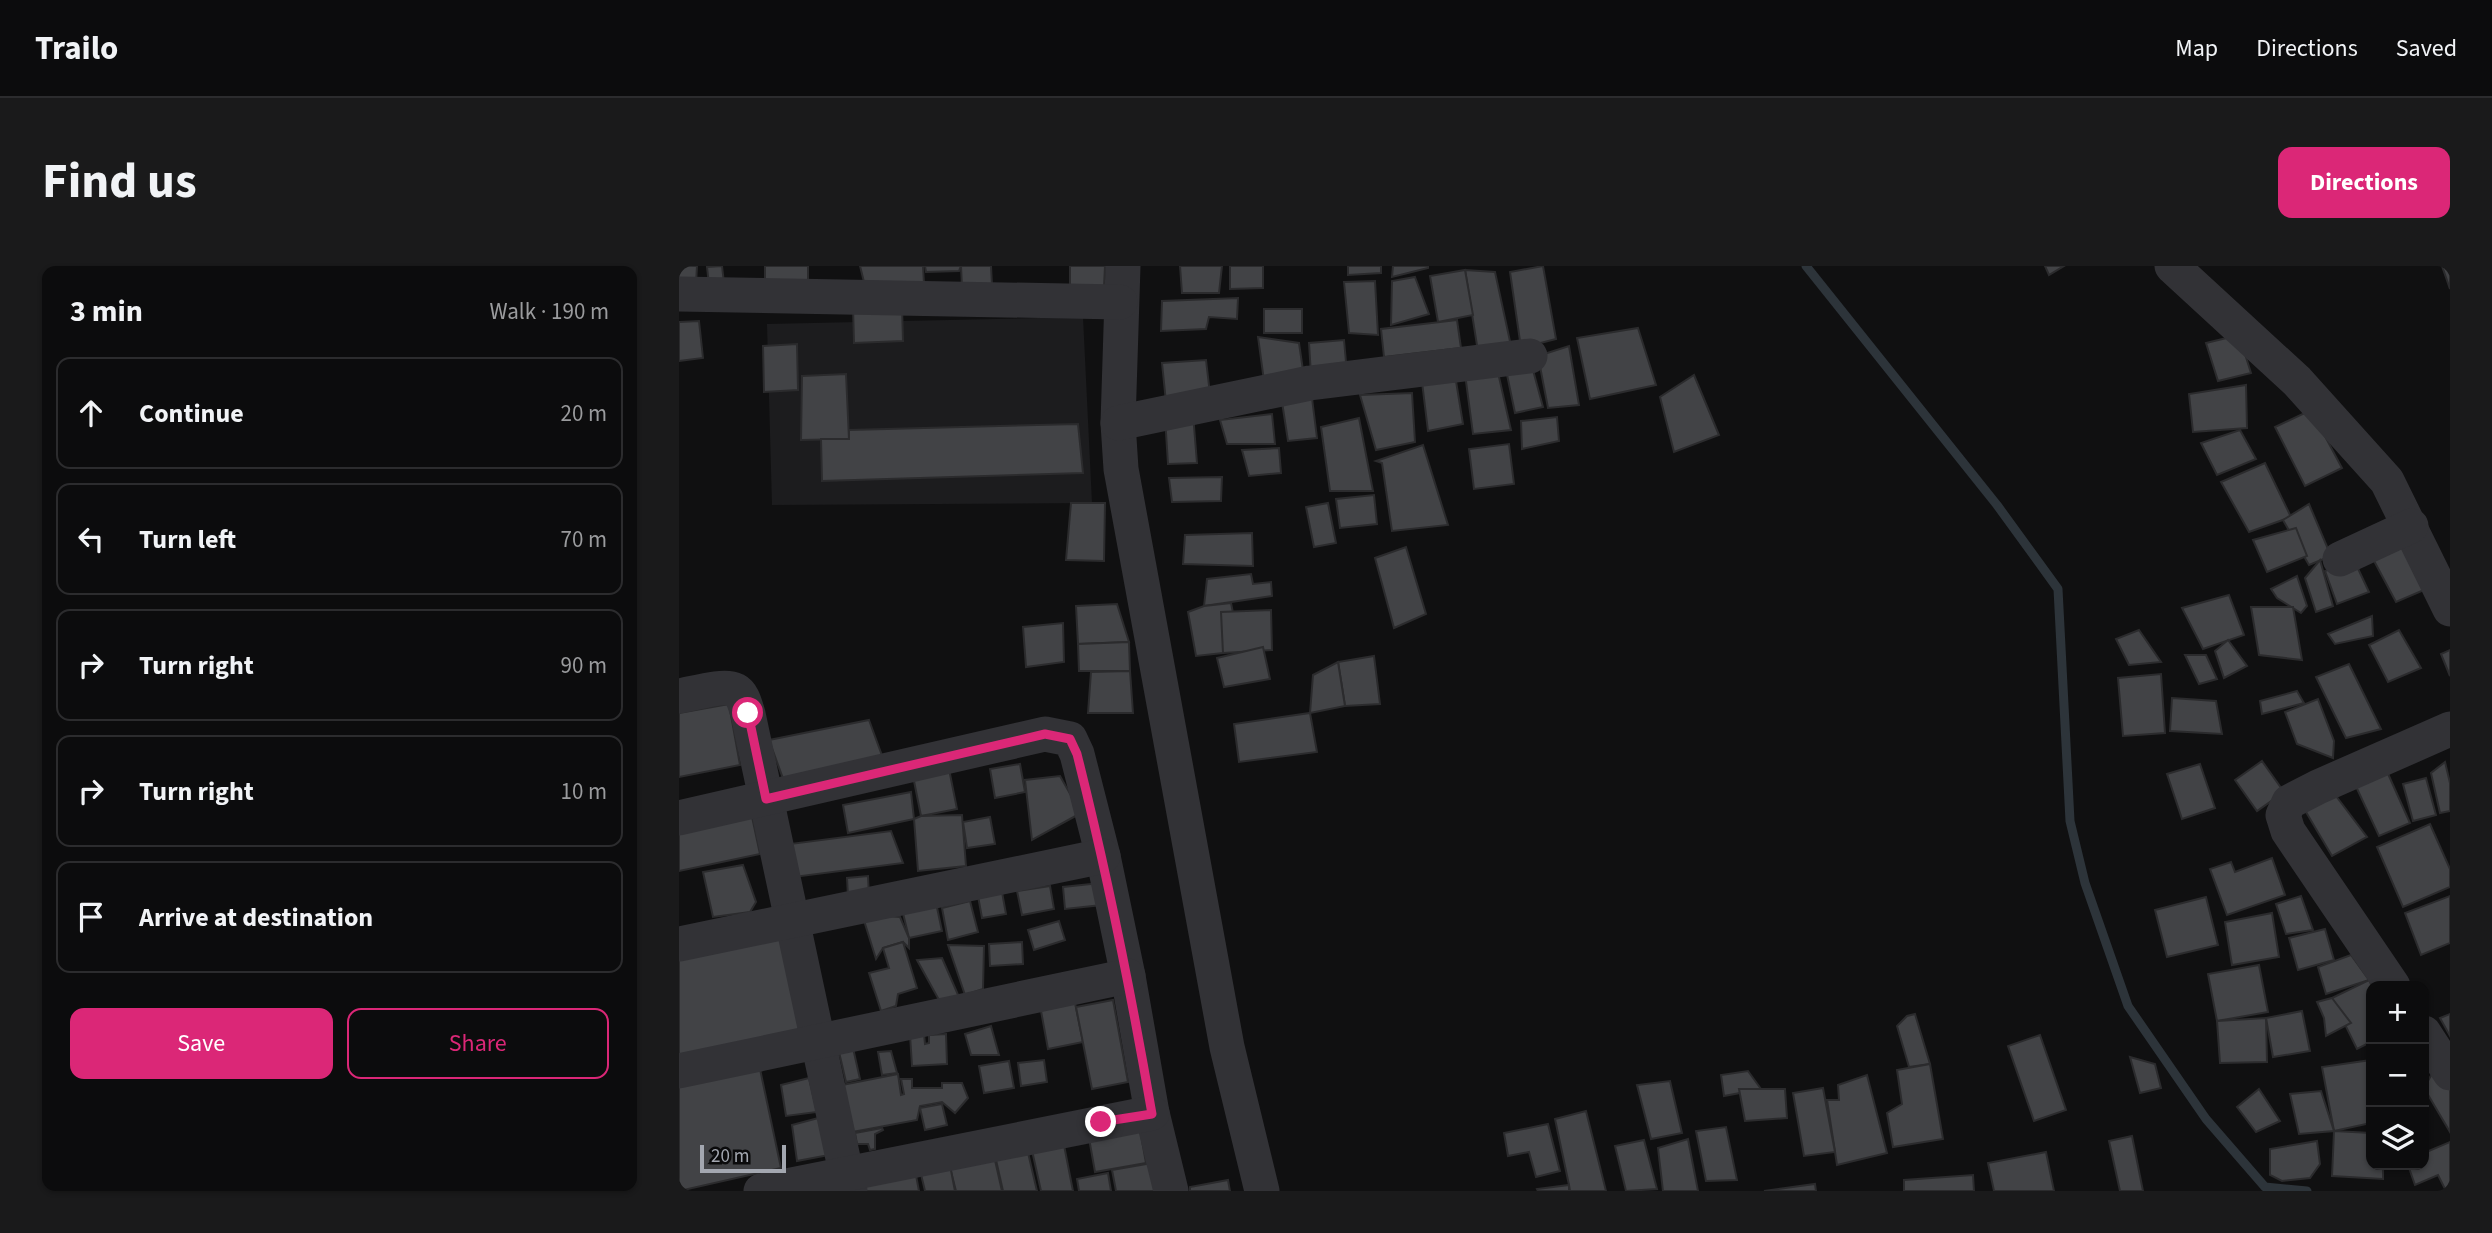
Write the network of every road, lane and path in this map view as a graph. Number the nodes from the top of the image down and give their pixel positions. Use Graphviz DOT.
graph roads {
  1 [pos="1123,266"];
  2 [pos="2172,266"];
  3 [pos="679,294"];
  4 [pos="1120,302"];
  5 [pos="1530,356"];
  6 [pos="1118,424"];
  7 [pos="2427,538"];
  8 [pos="2340,559"];
  9 [pos="2450,609"];
  10 [pos="679,696"];
  11 [pos="2450,729"];
  12 [pos="766,799"];
  13 [pos="679,818"];
  14 [pos="1103,856"];
  15 [pos="791,922"];
  16 [pos="679,944"];
  17 [pos="1128,976"];
  18 [pos="2390,981"];
  19 [pos="2429,1041"];
  20 [pos="819,1042"];
  21 [pos="679,1071"];
  22 [pos="2450,1073"];
  23 [pos="1152,1114"];
  24 [pos="848,1182"];
  25 [pos="761,1191"];
  26 [pos="1171,1191"];
  27 [pos="1262,1191"];
  1 -- 4 [label="street"];
  2 -- 7 [label="street"];
  3 -- 4 [label="street"];
  4 -- 6 [label="street"];
  5 -- 6 [label="street"];
  6 -- 27 [label="street"];
  7 -- 8 [label="street"];
  7 -- 9 [label="street"];
  10 -- 12 [label="street"];
  11 -- 18 [label="street"];
  12 -- 13 [label="street"];
  12 -- 14 [label="street"];
  12 -- 15 [label="street"];
  14 -- 15 [label="street"];
  14 -- 17 [label="street"];
  15 -- 16 [label="street"];
  15 -- 20 [label="street"];
  17 -- 20 [label="street"];
  17 -- 23 [label="street"];
  19 -- 22 [label="street"];
  20 -- 21 [label="street"];
  20 -- 24 [label="street"];
  23 -- 24 [label="street"];
  23 -- 26 [label="street"];
  24 -- 25 [label="street"];
}
